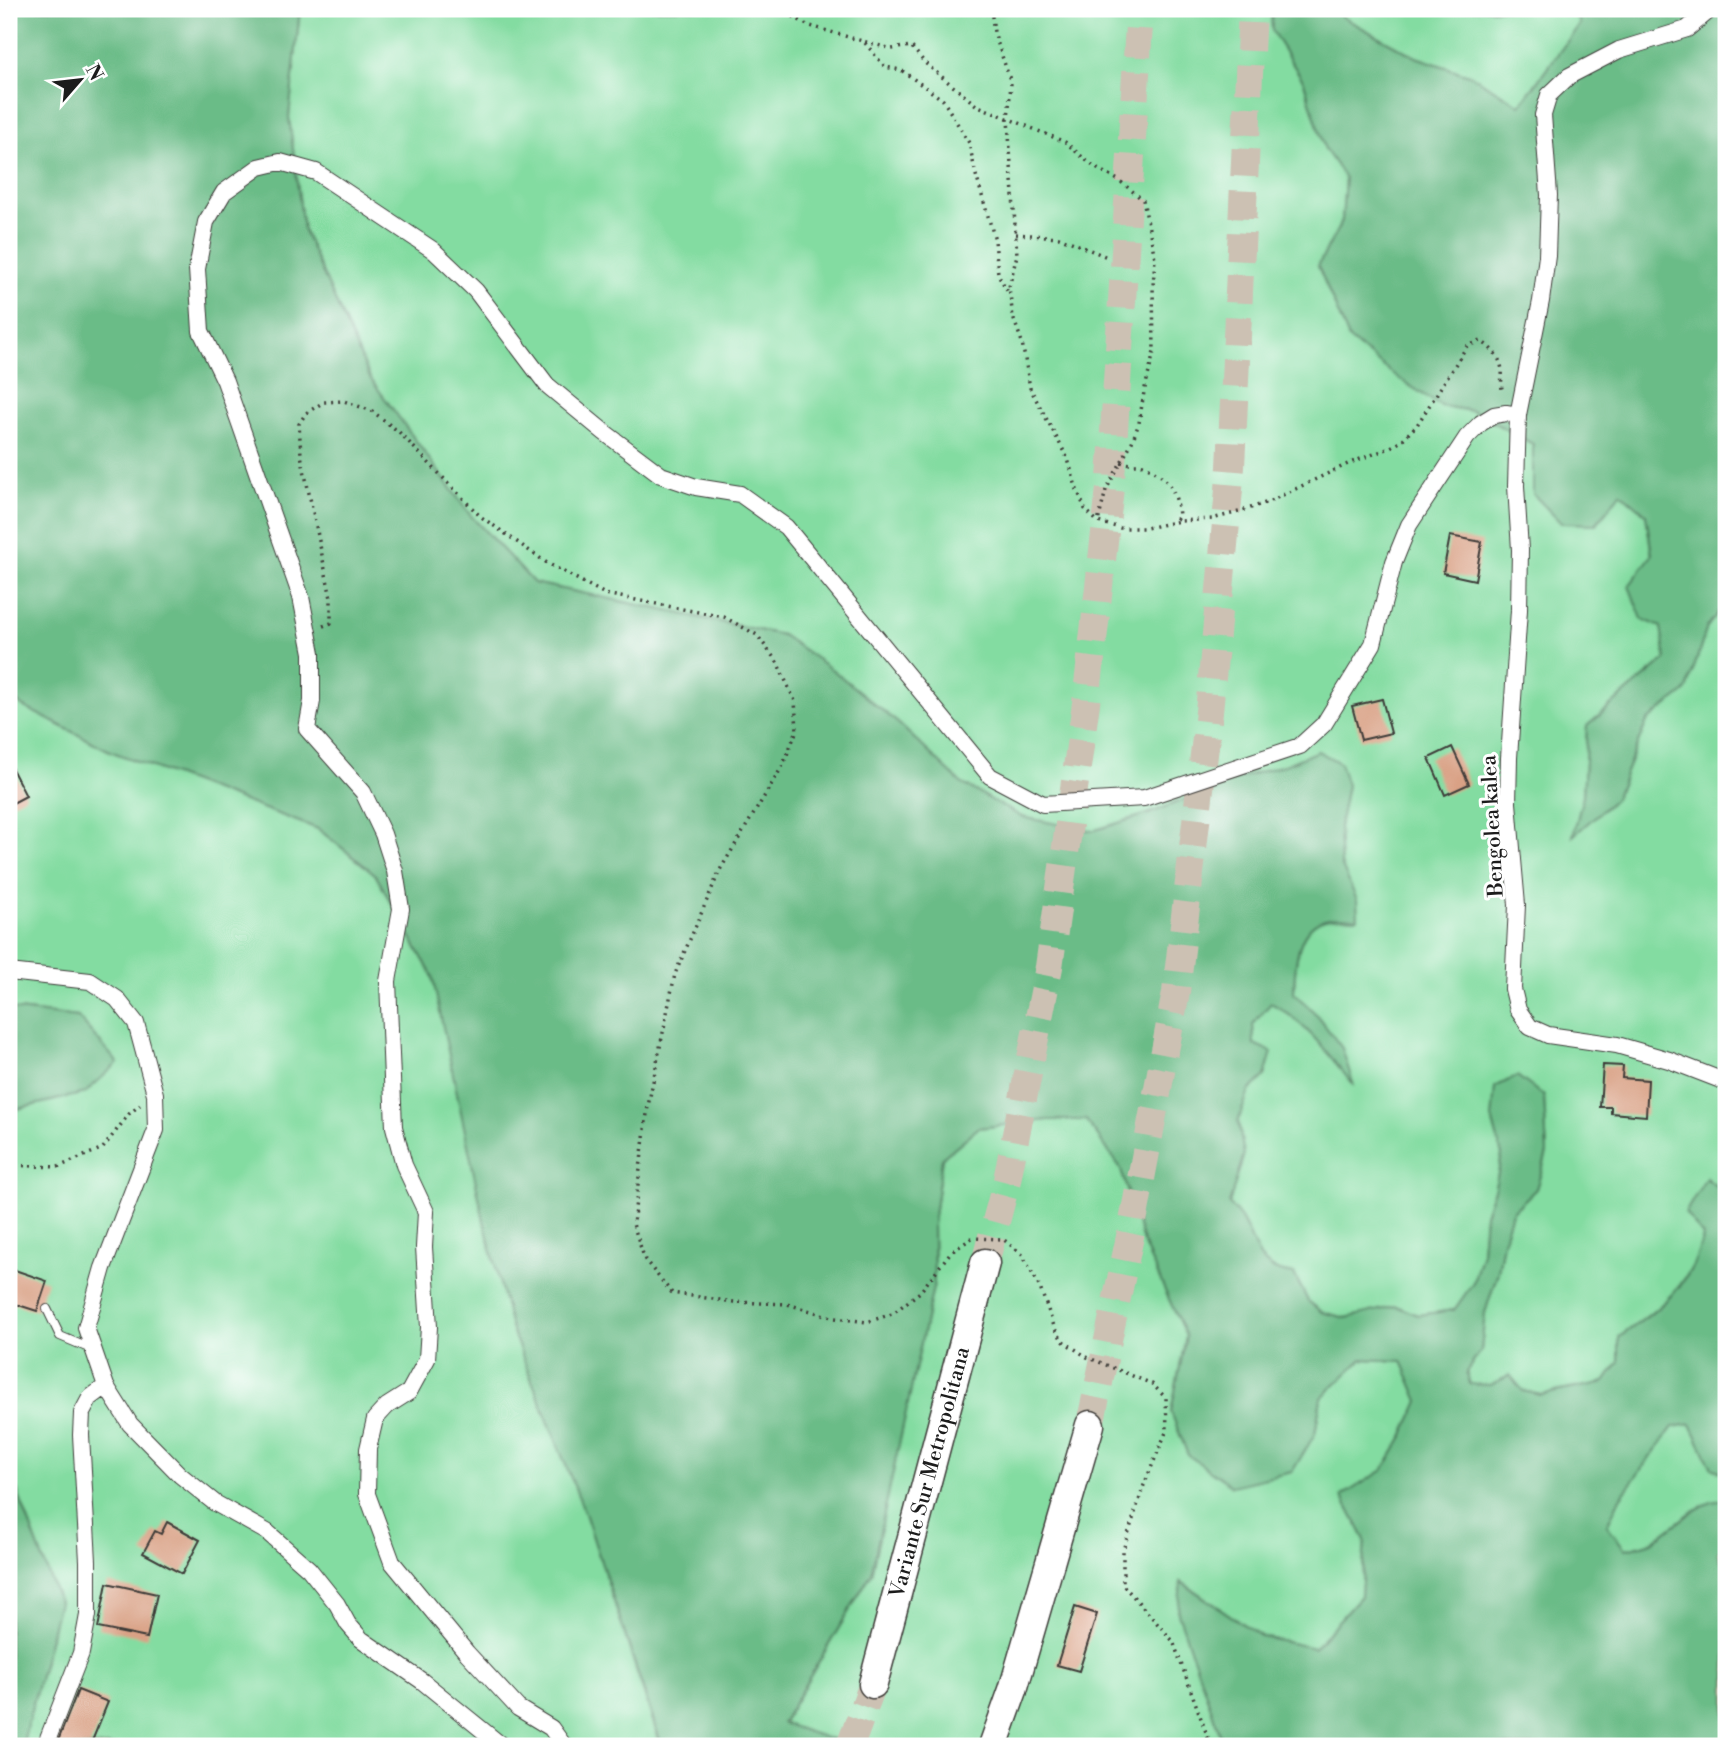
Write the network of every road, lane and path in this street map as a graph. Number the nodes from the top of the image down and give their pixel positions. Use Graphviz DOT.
graph roads {
  1 [pos="781,9"];
  2 [pos="991,9"];
  3 [pos="1711,9"];
  4 [pos="863,41"];
  5 [pos="1008,119"];
  6 [pos="1016,234"];
  7 [pos="1107,257"];
  8 [pos="1010,296"];
  9 [pos="1518,415"];
  10 [pos="1121,462"];
  11 [pos="1098,522"];
  12 [pos="1175,522"];
  13 [pos="308,632"];
  14 [pos="9,972"];
  15 [pos="1726,1082"];
  16 [pos="155,1094"];
  17 [pos="9,1165"];
  18 [pos="985,1263"];
  19 [pos="47,1309"];
  20 [pos="93,1350"];
  21 [pos="106,1386"];
  22 [pos="1090,1426"];
  23 [pos="873,1684"];
  24 [pos="45,1746"];
  25 [pos="502,1746"];
  26 [pos="564,1746"];
  27 [pos="993,1746"];
  28 [pos="1212,1746"];
  1 -- 4 [label="path"];
  2 -- 5 [label="path"];
  3 -- 9 [label="street, Bengolea kalea"];
  4 -- 5 [label="path"];
  4 -- 8 [label="path"];
  5 -- 6 [label="path"];
  5 -- 10 [label="path"];
  6 -- 7 [label="path"];
  6 -- 8 [label="path"];
  8 -- 11 [label="path"];
  9 -- 12 [label="path"];
  9 -- 13 [label="street"];
  9 -- 15 [label="street, Bengolea kalea"];
  10 -- 11 [label="path"];
  10 -- 12 [label="path"];
  11 -- 12 [label="path"];
  13 -- 26 [label="street"];
  13 -- 28 [label="path"];
  14 -- 16 [label="street"];
  16 -- 17 [label="path"];
  16 -- 20 [label="street"];
  18 -- 23 [label="highway, Variante Sur Metropolitana"];
  19 -- 20 [label="lane"];
  20 -- 21 [label="street"];
  21 -- 24 [label="street"];
  21 -- 25 [label="street"];
  22 -- 27 [label="highway"];
}
